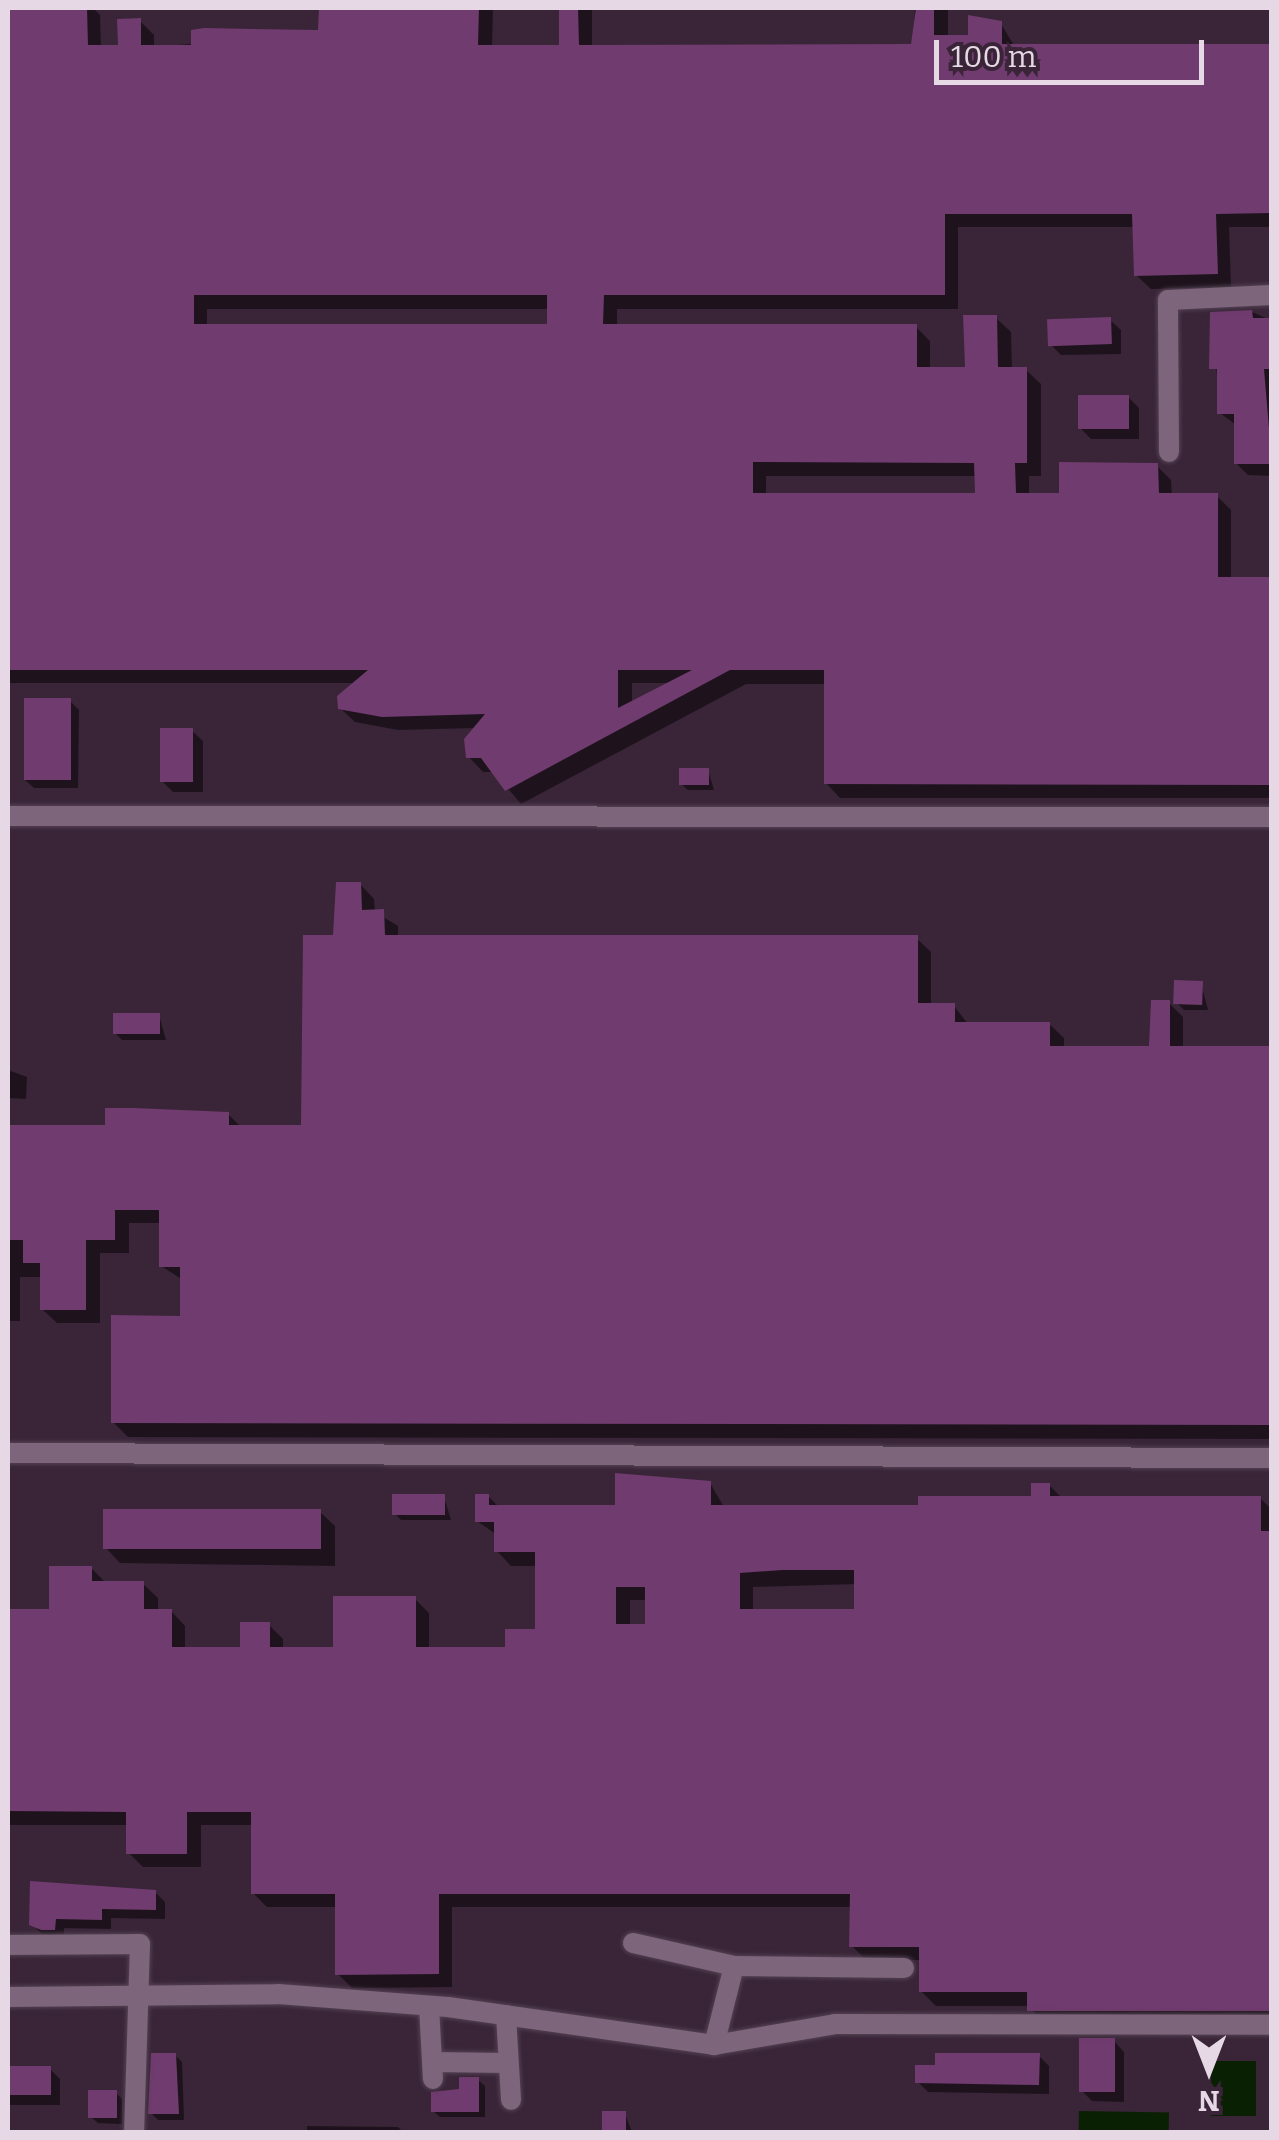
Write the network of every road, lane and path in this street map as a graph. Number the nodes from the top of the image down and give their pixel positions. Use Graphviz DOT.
graph roads {
  1 [pos="1272,295"];
  2 [pos="1169,452"];
  3 [pos="8,816"];
  4 [pos="1272,817"];
  5 [pos="8,1453"];
  6 [pos="1272,1458"];
  7 [pos="633,1943"];
  8 [pos="8,1945"];
  9 [pos="734,1966"];
  10 [pos="904,1968"];
  11 [pos="133,1995"];
  12 [pos="8,1997"];
  13 [pos="429,2006"];
  14 [pos="506,2015"];
  15 [pos="1272,2024"];
  16 [pos="714,2045"];
  17 [pos="505,2063"];
  18 [pos="511,2100"];
  19 [pos="134,2132"];
  1 -- 2 [label="lane"];
  3 -- 4 [label="lane"];
  5 -- 6 [label="lane"];
  7 -- 9 [label="lane"];
  8 -- 11 [label="lane"];
  9 -- 10 [label="lane"];
  9 -- 16 [label="lane"];
  11 -- 12 [label="lane"];
  11 -- 13 [label="lane"];
  11 -- 19 [label="lane"];
  13 -- 14 [label="lane"];
  13 -- 17 [label="lane"];
  14 -- 16 [label="lane"];
  14 -- 17 [label="lane"];
  15 -- 16 [label="lane"];
  17 -- 18 [label="lane"];
}
